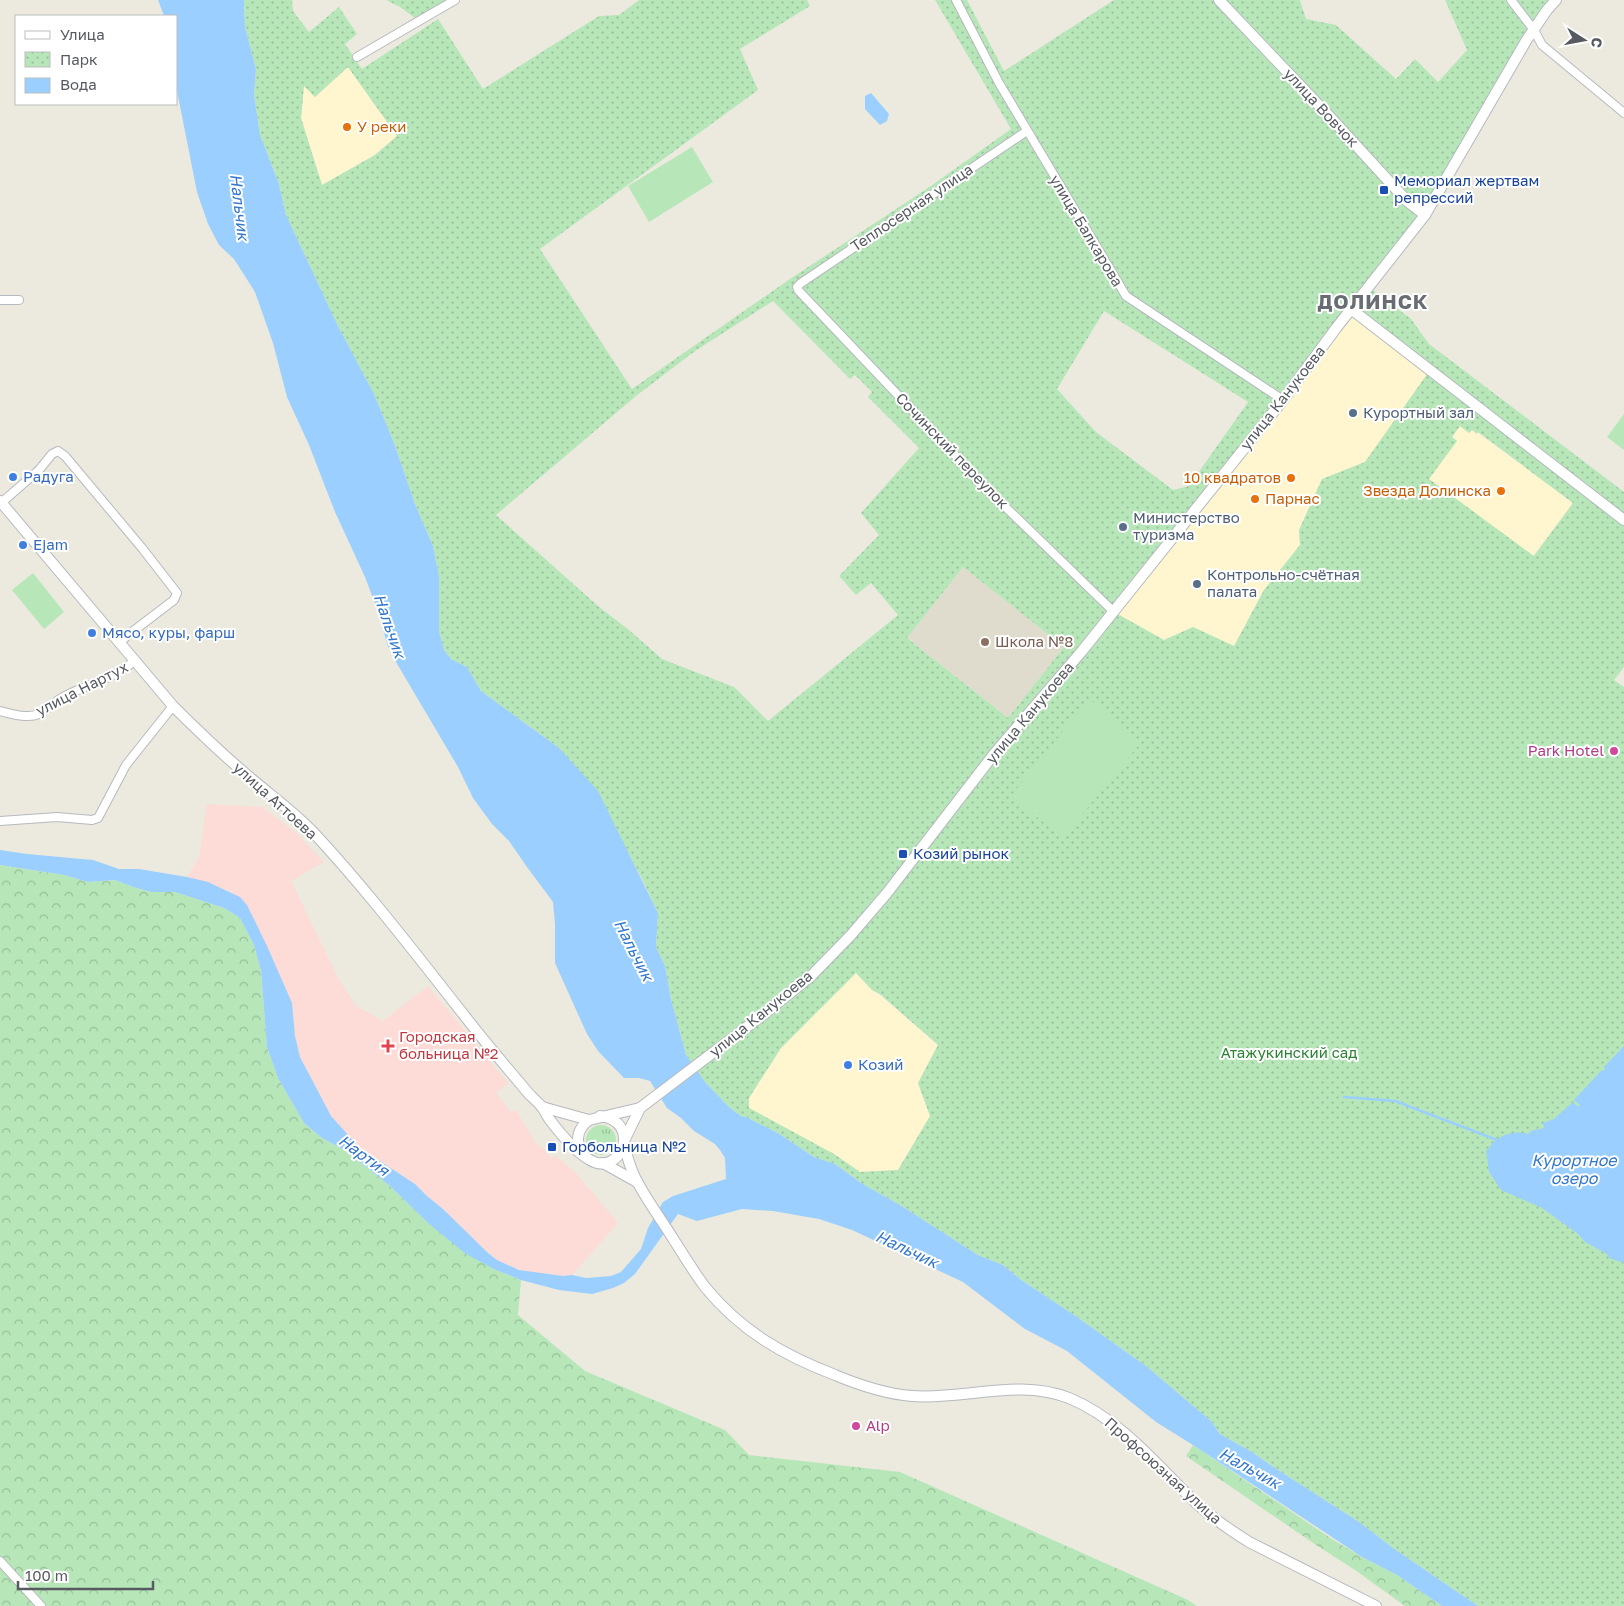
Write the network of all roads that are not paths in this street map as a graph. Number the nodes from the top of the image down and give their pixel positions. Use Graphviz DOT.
graph roads {
  1 [pos="455,0"];
  2 [pos="956,0"];
  3 [pos="1219,0"];
  4 [pos="1511,0"];
  5 [pos="1556,0"];
  6 [pos="1534,30"];
  7 [pos="357,57"];
  8 [pos="1624,113"];
  9 [pos="1027,131"];
  10 [pos="1425,215"];
  11 [pos="798,286"];
  12 [pos="0,300"];
  13 [pos="19,300"];
  14 [pos="1351,309"];
  15 [pos="1283,400"];
  16 [pos="1,502"];
  17 [pos="1624,520"];
  18 [pos="1114,612"];
  19 [pos="119,643"];
  20 [pos="134,661"];
  21 [pos="173,706"];
  22 [pos="0,711"];
  23 [pos="0,821"];
  24 [pos="542,1108"];
  25 [pos="640,1108"];
  26 [pos="600,1116"];
  27 [pos="589,1120"];
  28 [pos="624,1142"];
  29 [pos="582,1154"];
  30 [pos="603,1163"];
  31 [pos="637,1182"];
  32 [pos="0,1561"];
  33 [pos="41,1606"];
  34 [pos="1376,1606"];
  1 -- 7 [label="street"];
  2 -- 9 [label="street, улица Балкарова"];
  3 -- 10 [label="street, улица Вовчок"];
  4 -- 6 [label="street"];
  5 -- 6 [label="street, улица Канукоева"];
  6 -- 8 [label="street"];
  6 -- 10 [label="street, улица Канукоева"];
  9 -- 11 [label="street, Теплосерная улица"];
  9 -- 15 [label="street, улица Балкарова"];
  10 -- 14 [label="street, улица Канукоева"];
  11 -- 18 [label="street, Сочинский переулок"];
  12 -- 13 [label="street"];
  14 -- 15 [label="street, улица Канукоева"];
  14 -- 17 [label="street"];
  15 -- 18 [label="street, улица Канукоева"];
  16 -- 19 [label="street, улица Аттоева"];
  16 -- 19 [label="street"];
  18 -- 25 [label="street, улица Канукоева"];
  19 -- 20 [label="street, улица Аттоева"];
  20 -- 21 [label="street, улица Аттоева"];
  20 -- 22 [label="street, улица Нартух"];
  21 -- 23 [label="street"];
  21 -- 24 [label="street, улица Аттоева"];
  24 -- 27 [label="street"];
  24 -- 29 [label="street, улица Аттоева"];
  25 -- 26 [label="street"];
  25 -- 28 [label="street"];
  26 -- 27 [label="street"];
  26 -- 28 [label="street"];
  27 -- 29 [label="street"];
  28 -- 30 [label="street"];
  28 -- 31 [label="street, Профсоюзная улица"];
  29 -- 30 [label="street"];
  30 -- 31 [label="street"];
  31 -- 34 [label="street, Профсоюзная улица"];
  32 -- 33 [label="street"];
}
